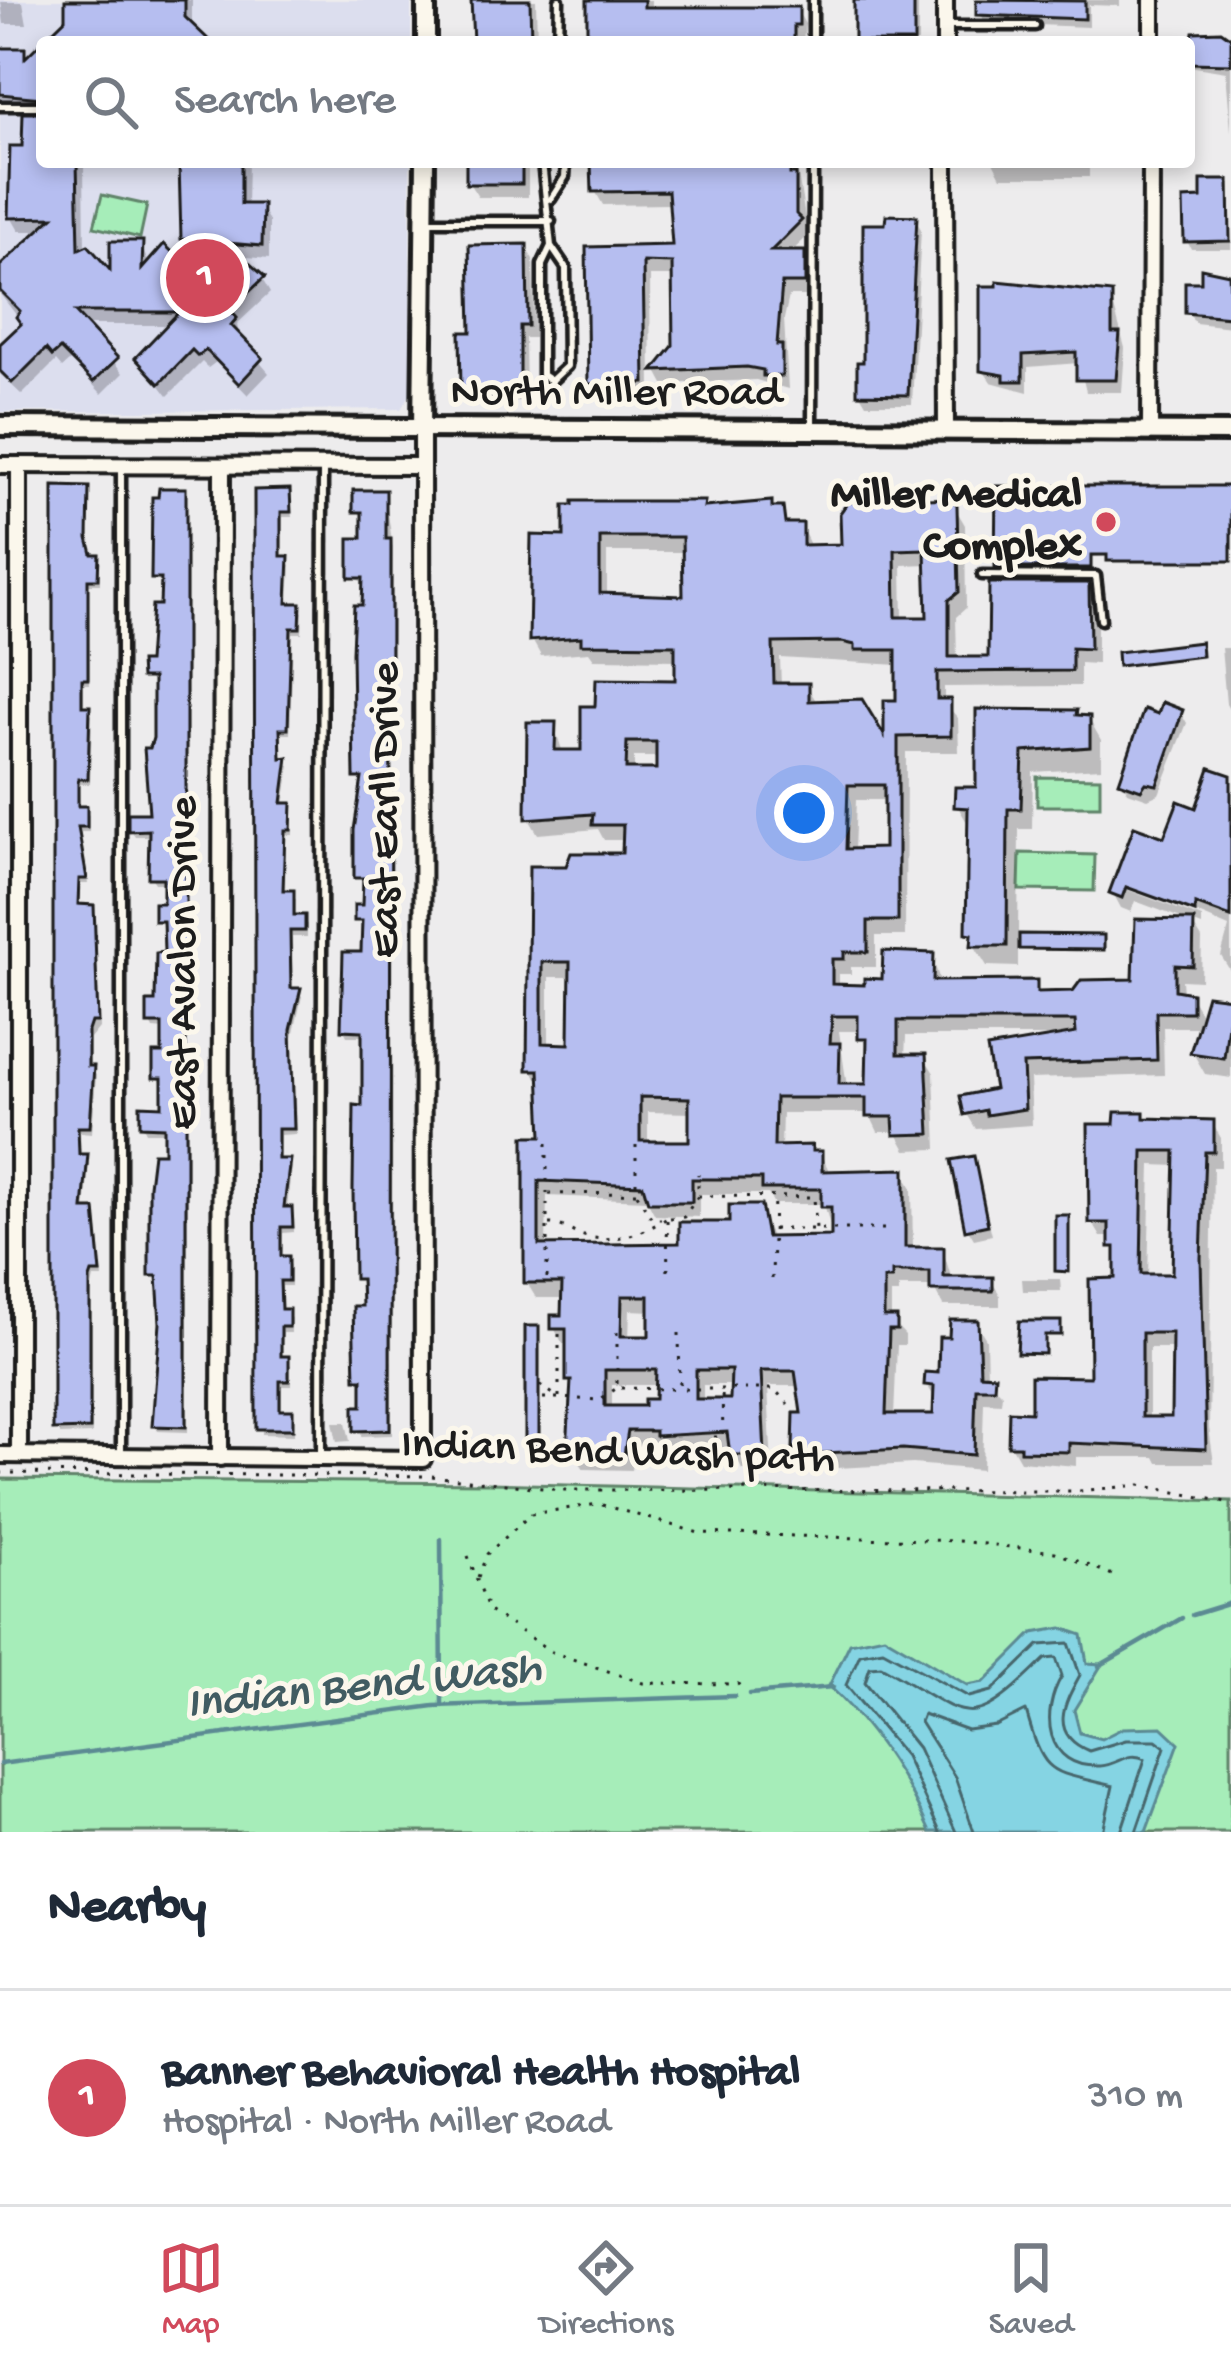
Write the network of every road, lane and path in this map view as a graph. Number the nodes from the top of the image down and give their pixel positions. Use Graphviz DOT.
graph roads {
  1 [pos="426,0"];
  2 [pos="559,0"];
  3 [pos="813,0"];
  4 [pos="945,0"];
  5 [pos="1152,0"];
  6 [pos="1035,26"];
  7 [pos="945,34"];
  8 [pos="426,36"];
  9 [pos="558,36"];
  10 [pos="813,36"];
  11 [pos="1152,36"];
  12 [pos="0,106"];
  13 [pos="36,106"];
  14 [pos="424,168"];
  15 [pos="543,168"];
  16 [pos="566,168"];
  17 [pos="813,168"];
  18 [pos="945,168"];
  19 [pos="1151,168"];
  20 [pos="550,199"];
  21 [pos="424,221"];
  22 [pos="551,221"];
  23 [pos="551,246"];
  24 [pos="0,426"];
  25 [pos="422,429"];
  26 [pos="812,431"];
  27 [pos="946,431"];
  28 [pos="1150,432"];
  29 [pos="1231,432"];
  30 [pos="0,465"];
  31 [pos="19,465"];
  32 [pos="121,466"];
  33 [pos="323,466"];
  34 [pos="422,466"];
  35 [pos="222,467"];
  36 [pos="982,575"];
  37 [pos="1102,620"];
  38 [pos="548,1134"];
  39 [pos="636,1138"];
  40 [pos="698,1174"];
  41 [pos="636,1192"];
  42 [pos="547,1194"];
  43 [pos="698,1196"];
  44 [pos="774,1196"];
  45 [pos="667,1218"];
  46 [pos="547,1224"];
  47 [pos="773,1229"];
  48 [pos="816,1229"];
  49 [pos="887,1229"];
  50 [pos="668,1277"];
  51 [pos="547,1278"];
  52 [pos="772,1279"];
  53 [pos="617,1332"];
  54 [pos="679,1333"];
  55 [pos="560,1334"];
  56 [pos="540,1385"];
  57 [pos="617,1388"];
  58 [pos="722,1388"];
  59 [pos="680,1389"];
  60 [pos="541,1398"];
  61 [pos="560,1398"];
  62 [pos="788,1404"];
  63 [pos="714,1436"];
  64 [pos="0,1455"];
  65 [pos="19,1455"];
  66 [pos="121,1457"];
  67 [pos="220,1458"];
  68 [pos="322,1458"];
  69 [pos="0,1473"];
  70 [pos="1231,1503"];
  71 [pos="469,1556"];
  72 [pos="478,1576"];
  73 [pos="1120,1578"];
  74 [pos="744,1692"];
  1 -- 8 [label="street"];
  2 -- 9 [label="lane"];
  3 -- 10 [label="lane"];
  4 -- 7 [label="street"];
  5 -- 11 [label="street"];
  6 -- 7 [label="lane"];
  12 -- 13 [label="lane"];
  14 -- 21 [label="street, East Earll Drive"];
  15 -- 20 [label="lane"];
  16 -- 20 [label="lane"];
  17 -- 26 [label="lane"];
  18 -- 27 [label="street"];
  19 -- 28 [label="street"];
  20 -- 22 [label="lane"];
  21 -- 22 [label="lane"];
  21 -- 25 [label="street, East Earll Drive"];
  22 -- 23 [label="lane"];
  23 -- 23 [label="lane"];
  24 -- 25 [label="street, North Miller Road"];
  25 -- 26 [label="street, North Miller Road"];
  25 -- 34 [label="street, East Earll Drive"];
  26 -- 27 [label="street, North Miller Road"];
  27 -- 28 [label="street, North Miller Road"];
  28 -- 29 [label="street, North Miller Road"];
  30 -- 31 [label="street, North Miller Road"];
  31 -- 32 [label="street, North Miller Road"];
  31 -- 65 [label="street"];
  32 -- 35 [label="street, North Miller Road"];
  32 -- 66 [label="lane"];
  33 -- 34 [label="street, North Miller Road"];
  33 -- 35 [label="street, North Miller Road"];
  33 -- 68 [label="lane"];
  34 -- 68 [label="street, East Earll Drive"];
  35 -- 67 [label="street, East Avalon Drive"];
  36 -- 37 [label="lane"];
  38 -- 42 [label="path"];
  39 -- 41 [label="path"];
  40 -- 43 [label="path"];
  41 -- 42 [label="path"];
  41 -- 45 [label="path"];
  42 -- 46 [label="path"];
  43 -- 44 [label="path"];
  43 -- 45 [label="path"];
  44 -- 47 [label="path"];
  44 -- 48 [label="path"];
  45 -- 46 [label="path"];
  45 -- 50 [label="path"];
  46 -- 51 [label="path"];
  47 -- 48 [label="path"];
  47 -- 52 [label="path"];
  48 -- 49 [label="path"];
  53 -- 57 [label="path"];
  54 -- 59 [label="path"];
  55 -- 61 [label="path"];
  56 -- 61 [label="path"];
  57 -- 59 [label="path"];
  57 -- 61 [label="path"];
  58 -- 59 [label="path"];
  58 -- 62 [label="path"];
  58 -- 63 [label="path"];
  60 -- 61 [label="path"];
  64 -- 65 [label="street"];
  65 -- 66 [label="street"];
  66 -- 67 [label="street"];
  67 -- 68 [label="street"];
  69 -- 70 [label="path, Indian Bend Wash path"];
  71 -- 72 [label="path"];
  72 -- 73 [label="path"];
  72 -- 74 [label="path"];
}
